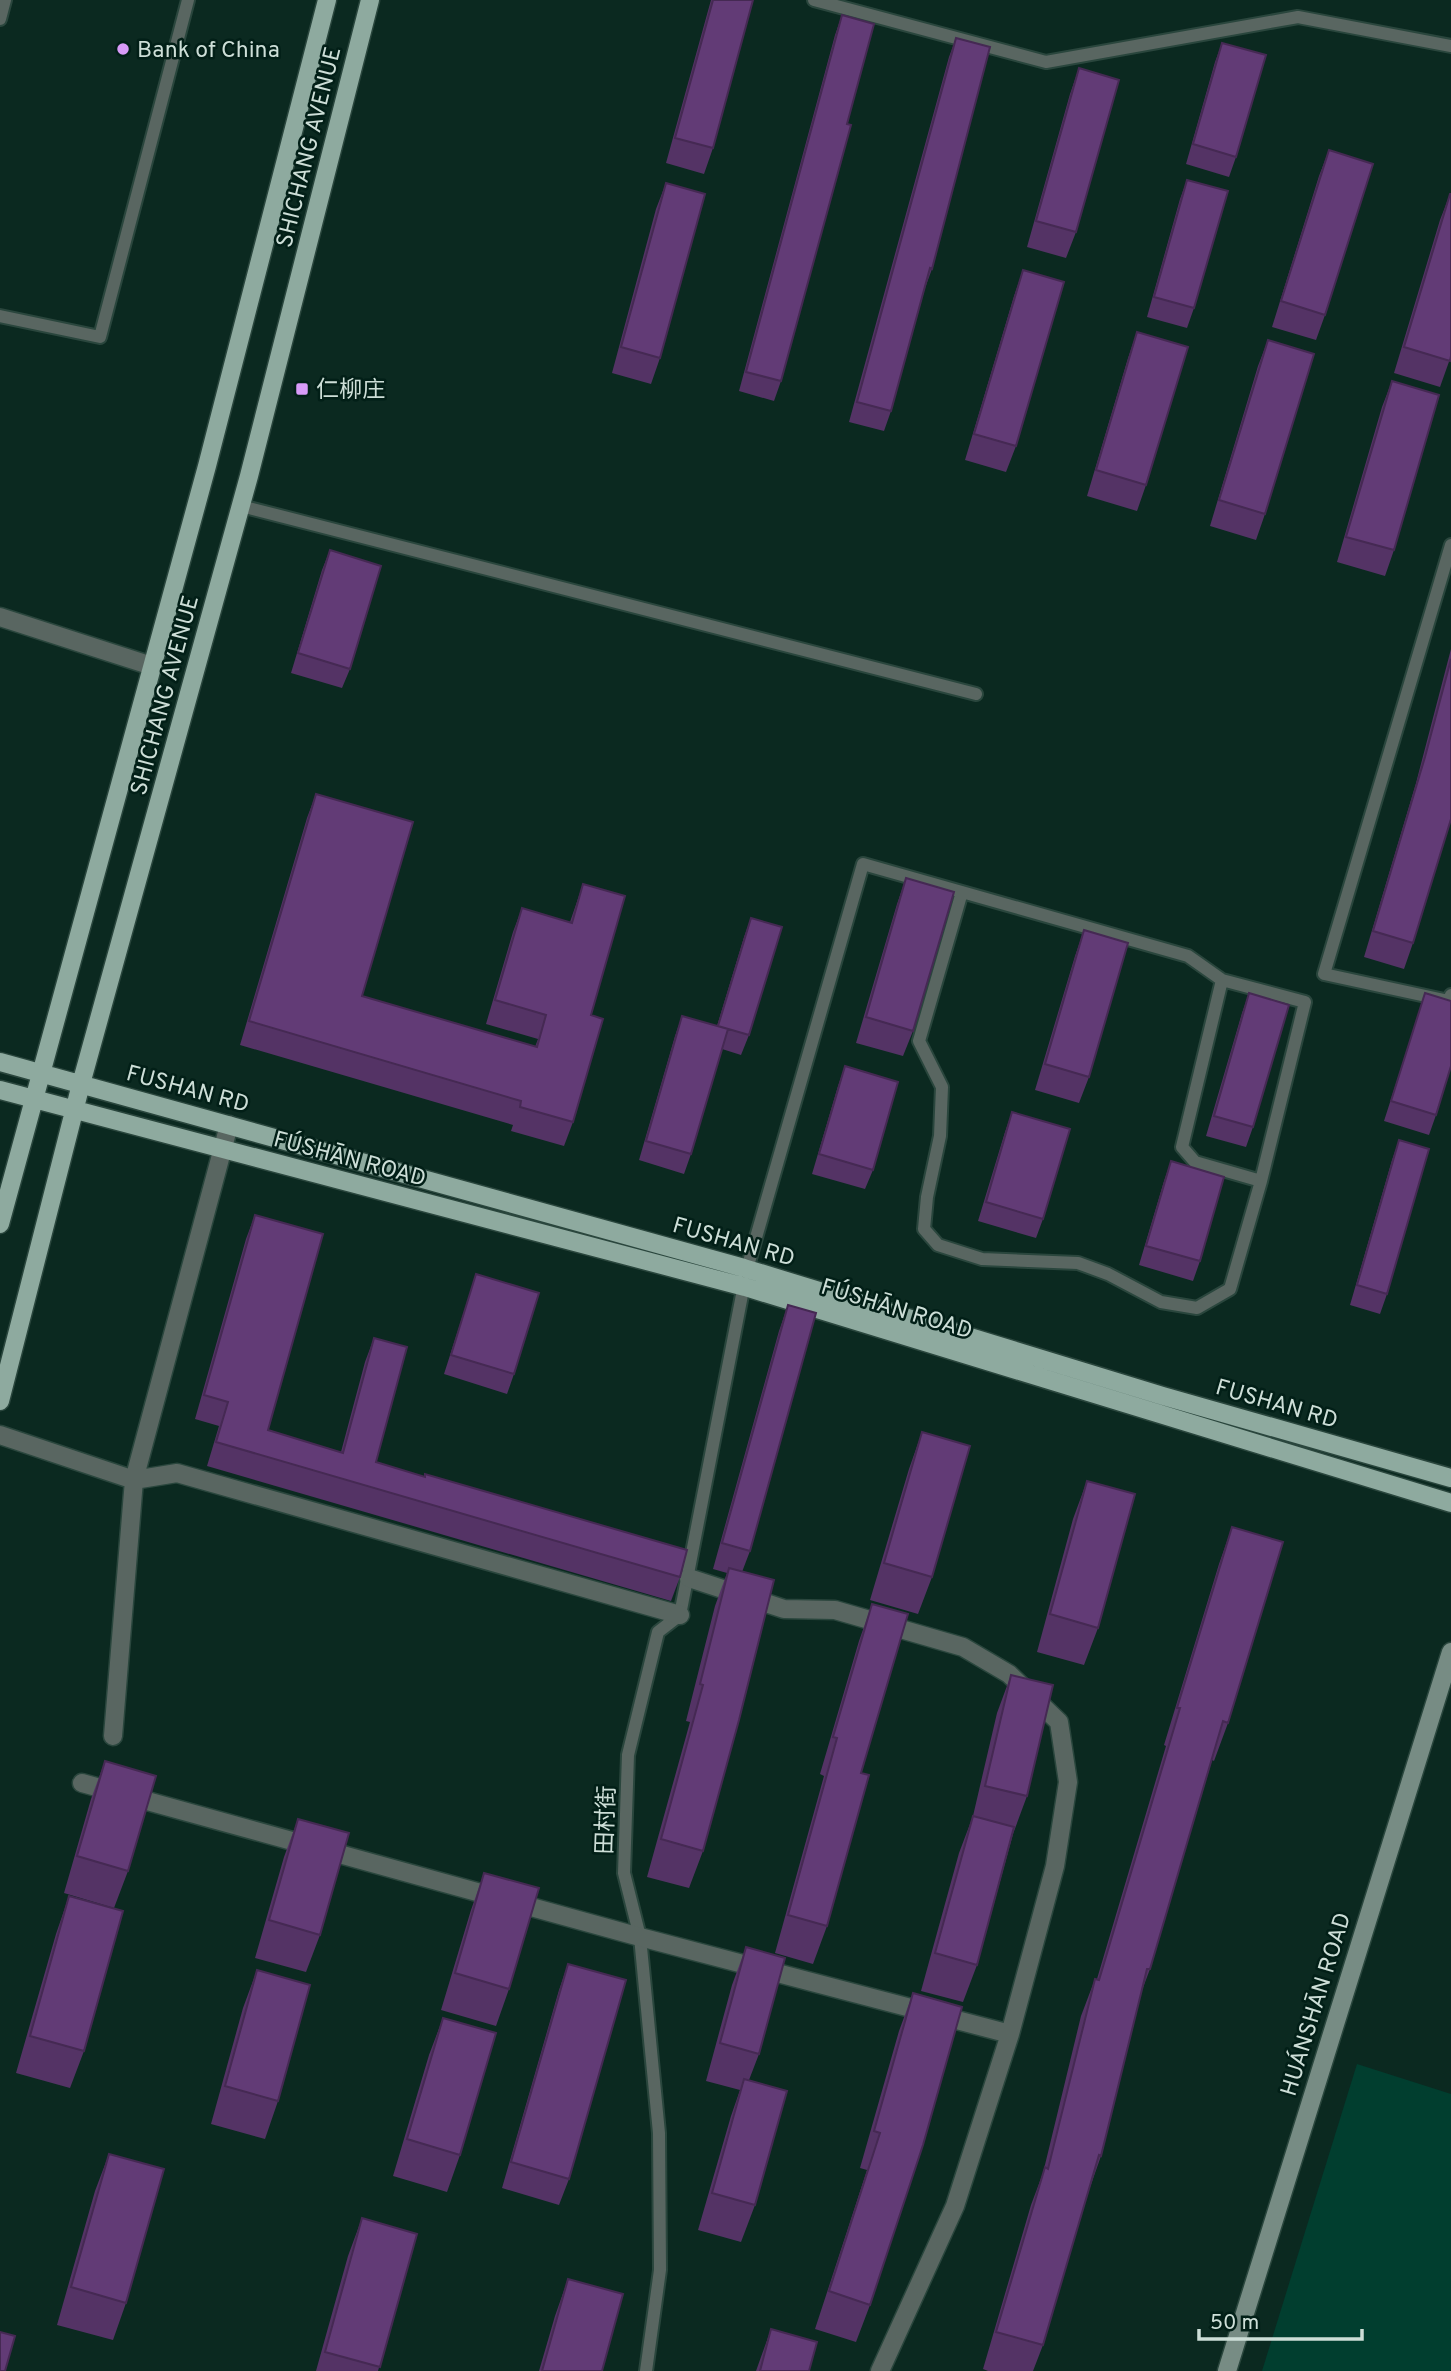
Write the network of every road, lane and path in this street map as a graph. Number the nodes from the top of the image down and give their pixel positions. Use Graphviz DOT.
graph roads {
  1 [pos="5,0"];
  2 [pos="188,0"];
  3 [pos="327,0"];
  4 [pos="370,0"];
  5 [pos="814,0"];
  6 [pos="0,19"];
  7 [pos="1451,46"];
  8 [pos="0,316"];
  9 [pos="241,506"];
  10 [pos="1451,545"];
  11 [pos="0,617"];
  12 [pos="152,666"];
  13 [pos="976,694"];
  14 [pos="962,892"];
  15 [pos="1222,981"];
  16 [pos="1451,995"];
  17 [pos="0,1062"];
  18 [pos="40,1074"];
  19 [pos="81,1084"];
  20 [pos="0,1090"];
  21 [pos="33,1099"];
  22 [pos="75,1110"];
  23 [pos="229,1125"];
  24 [pos="223,1149"];
  25 [pos="1261,1181"];
  26 [pos="0,1224"];
  27 [pos="746,1278"];
  28 [pos="0,1401"];
  29 [pos="0,1435"];
  30 [pos="1451,1478"];
  31 [pos="134,1480"];
  32 [pos="1451,1503"];
  33 [pos="689,1578"];
  34 [pos="680,1615"];
  35 [pos="1451,1652"];
  36 [pos="113,1736"];
  37 [pos="82,1783"];
  38 [pos="640,1937"];
  39 [pos="1010,2034"];
  40 [pos="646,2371"];
  41 [pos="880,2371"];
  42 [pos="1227,2371"];
  1 -- 6 [label="lane"];
  2 -- 8 [label="lane"];
  3 -- 12 [label="main road, SHICHANG AVENUE"];
  4 -- 9 [label="main road, SHICHANG AVENUE"];
  5 -- 7 [label="lane"];
  9 -- 13 [label="lane"];
  9 -- 19 [label="main road, SHICHANG AVENUE"];
  10 -- 16 [label="lane"];
  11 -- 12 [label="street"];
  12 -- 18 [label="main road, SHICHANG AVENUE"];
  14 -- 15 [label="lane"];
  14 -- 25 [label="lane"];
  14 -- 27 [label="lane"];
  15 -- 25 [label="lane"];
  15 -- 25 [label="lane"];
  17 -- 18 [label="main road, FUSHAN RD"];
  18 -- 19 [label="main road, FUSHAN RD"];
  18 -- 21 [label="main road, SHICHANG AVENUE"];
  19 -- 22 [label="main road, SHICHANG AVENUE"];
  19 -- 23 [label="main road, FUSHAN RD"];
  20 -- 21 [label="main road, FÚSHĀN ROAD"];
  21 -- 22 [label="main road, FÚSHĀN ROAD"];
  21 -- 26 [label="main road, SHICHANG AVENUE"];
  22 -- 24 [label="main road, FÚSHĀN ROAD"];
  22 -- 28 [label="main road, SHICHANG AVENUE"];
  23 -- 24 [label="street"];
  23 -- 27 [label="main road, FUSHAN RD"];
  24 -- 27 [label="main road, FÚSHĀN ROAD"];
  24 -- 31 [label="street"];
  27 -- 30 [label="main road, FUSHAN RD"];
  27 -- 32 [label="main road, FÚSHĀN ROAD"];
  27 -- 33 [label="lane"];
  29 -- 31 [label="street"];
  31 -- 34 [label="street"];
  31 -- 36 [label="street"];
  33 -- 34 [label="lane"];
  33 -- 39 [label="street"];
  34 -- 38 [label="lane, 田村街"];
  35 -- 42 [label="main road, HUÁNSHĀN ROAD"];
  37 -- 38 [label="street"];
  38 -- 39 [label="street"];
  38 -- 40 [label="lane, 田村街"];
  39 -- 41 [label="street"];
}
